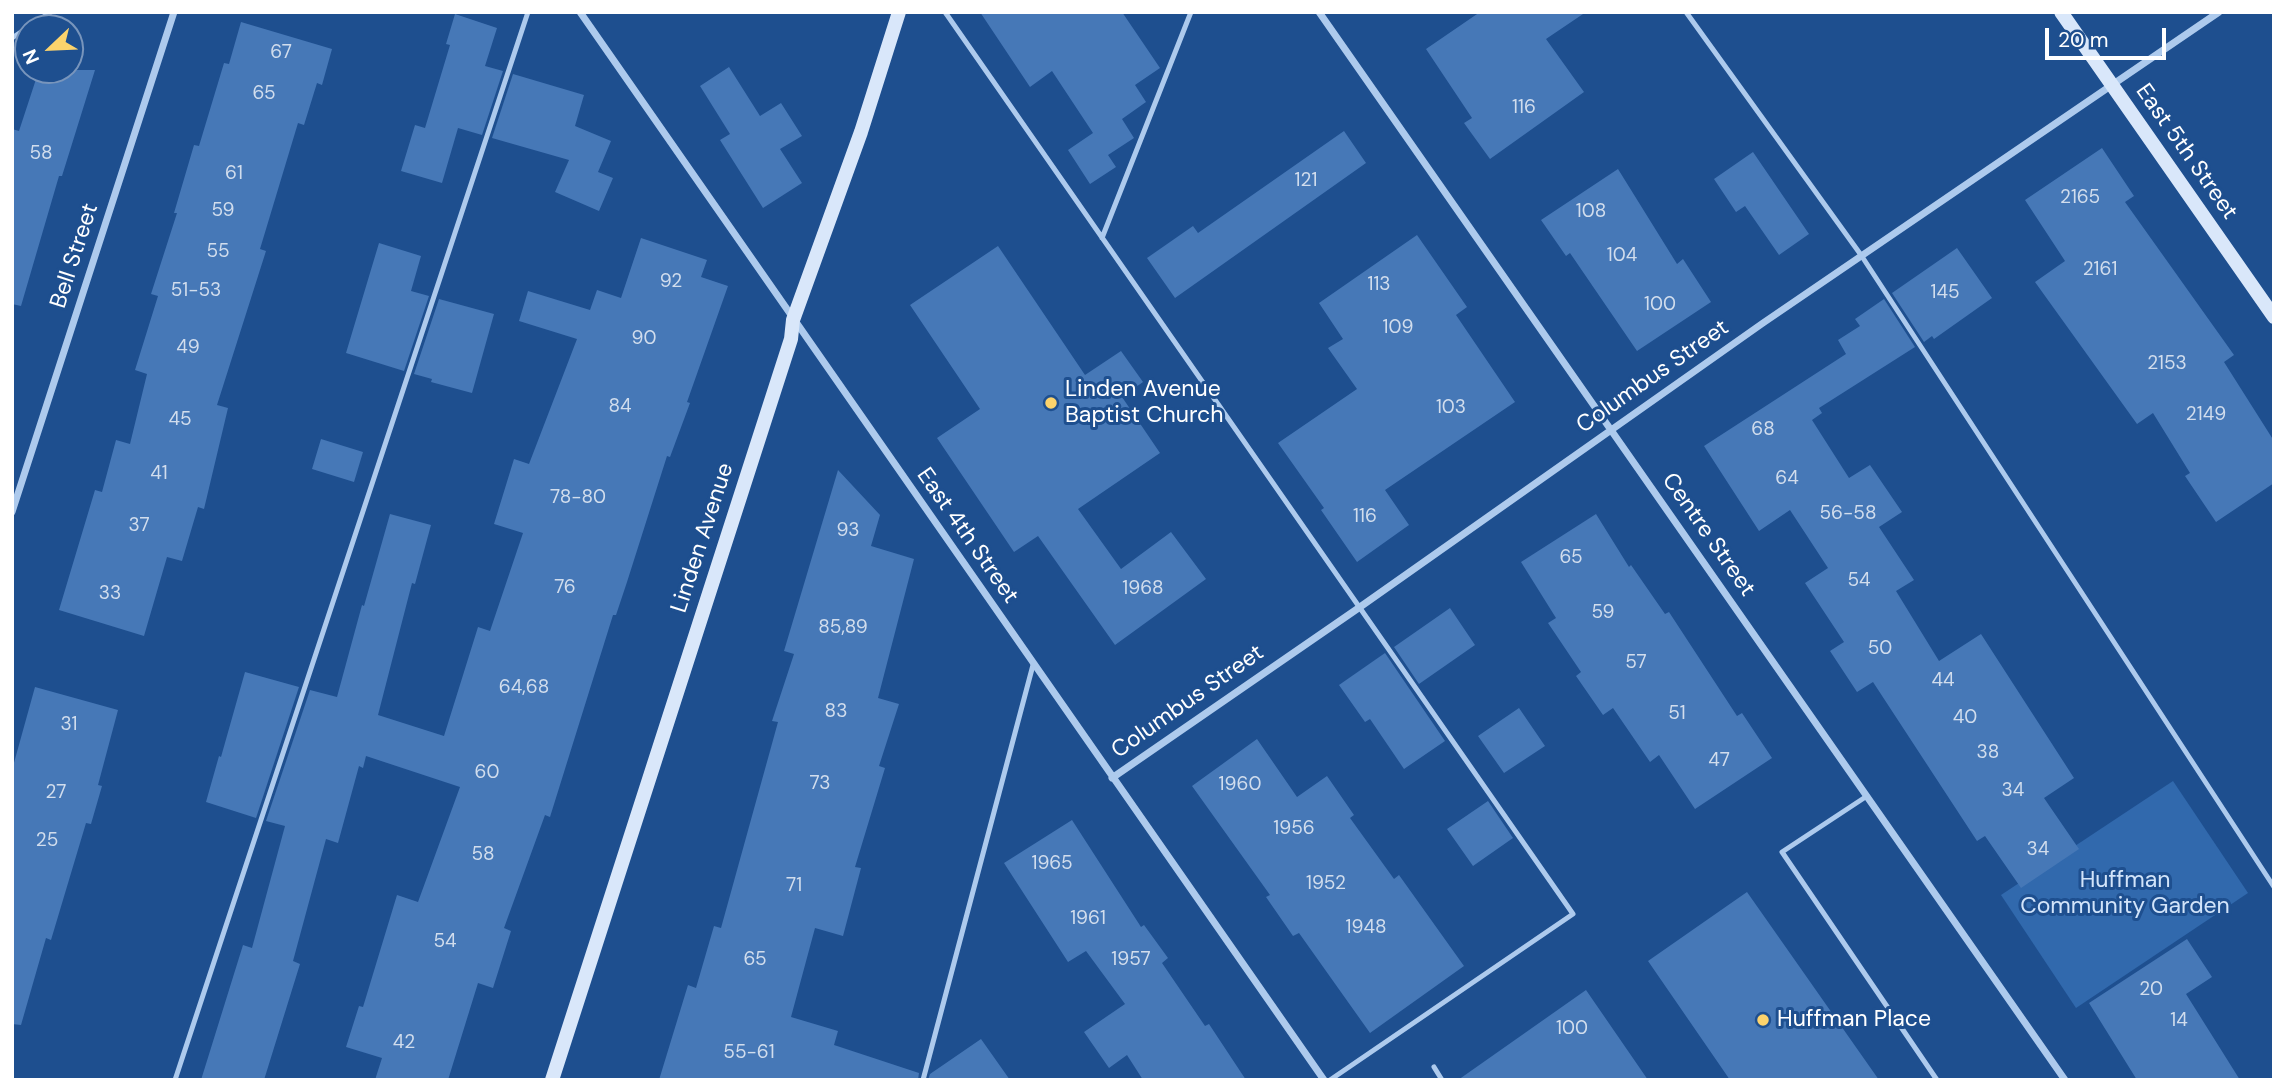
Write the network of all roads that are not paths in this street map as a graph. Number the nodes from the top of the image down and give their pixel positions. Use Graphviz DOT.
graph roads {
  1 [pos="51,12"];
  2 [pos="174,12"];
  3 [pos="528,12"];
  4 [pos="580,12"];
  5 [pos="899,12"];
  6 [pos="945,12"];
  7 [pos="1191,12"];
  8 [pos="1319,12"];
  9 [pos="1686,12"];
  10 [pos="2061,12"];
  11 [pos="2219,12"];
  12 [pos="12,38"];
  13 [pos="2112,87"];
  14 [pos="1102,238"];
  15 [pos="1861,255"];
  16 [pos="2274,317"];
  17 [pos="793,320"];
  18 [pos="1612,429"];
  19 [pos="12,512"];
  20 [pos="1360,607"];
  21 [pos="1034,665"];
  22 [pos="1112,778"];
  23 [pos="1867,796"];
  24 [pos="2274,887"];
  25 [pos="1434,1067"];
  26 [pos="174,1080"];
  27 [pos="552,1080"];
  28 [pos="923,1080"];
  29 [pos="1324,1080"];
  30 [pos="1330,1080"];
  31 [pos="1442,1080"];
  32 [pos="1937,1080"];
  33 [pos="2065,1080"];
  1 -- 12 [label="lane"];
  2 -- 19 [label="street, Bell Street"];
  3 -- 26 [label="lane"];
  4 -- 17 [label="street, East 4th Street"];
  5 -- 17 [label="main road, Linden Avenue"];
  6 -- 14 [label="lane"];
  7 -- 14 [label="lane"];
  8 -- 18 [label="street, Centre Street"];
  9 -- 15 [label="lane"];
  10 -- 13 [label="main road, East 5th Street"];
  11 -- 13 [label="street, Columbus Street"];
  13 -- 15 [label="street, Columbus Street"];
  13 -- 16 [label="main road, East 5th Street"];
  14 -- 20 [label="lane"];
  15 -- 18 [label="street, Columbus Street"];
  15 -- 24 [label="lane"];
  17 -- 21 [label="street, East 4th Street"];
  17 -- 27 [label="main road, Linden Avenue"];
  18 -- 20 [label="street, Columbus Street"];
  18 -- 23 [label="street, Centre Street"];
  20 -- 22 [label="street, Columbus Street"];
  20 -- 30 [label="lane"];
  21 -- 22 [label="street, East 4th Street"];
  21 -- 28 [label="lane"];
  22 -- 29 [label="street, East 4th Street"];
  23 -- 32 [label="lane"];
  23 -- 33 [label="street, Centre Street"];
  25 -- 31 [label="lane"];
}
